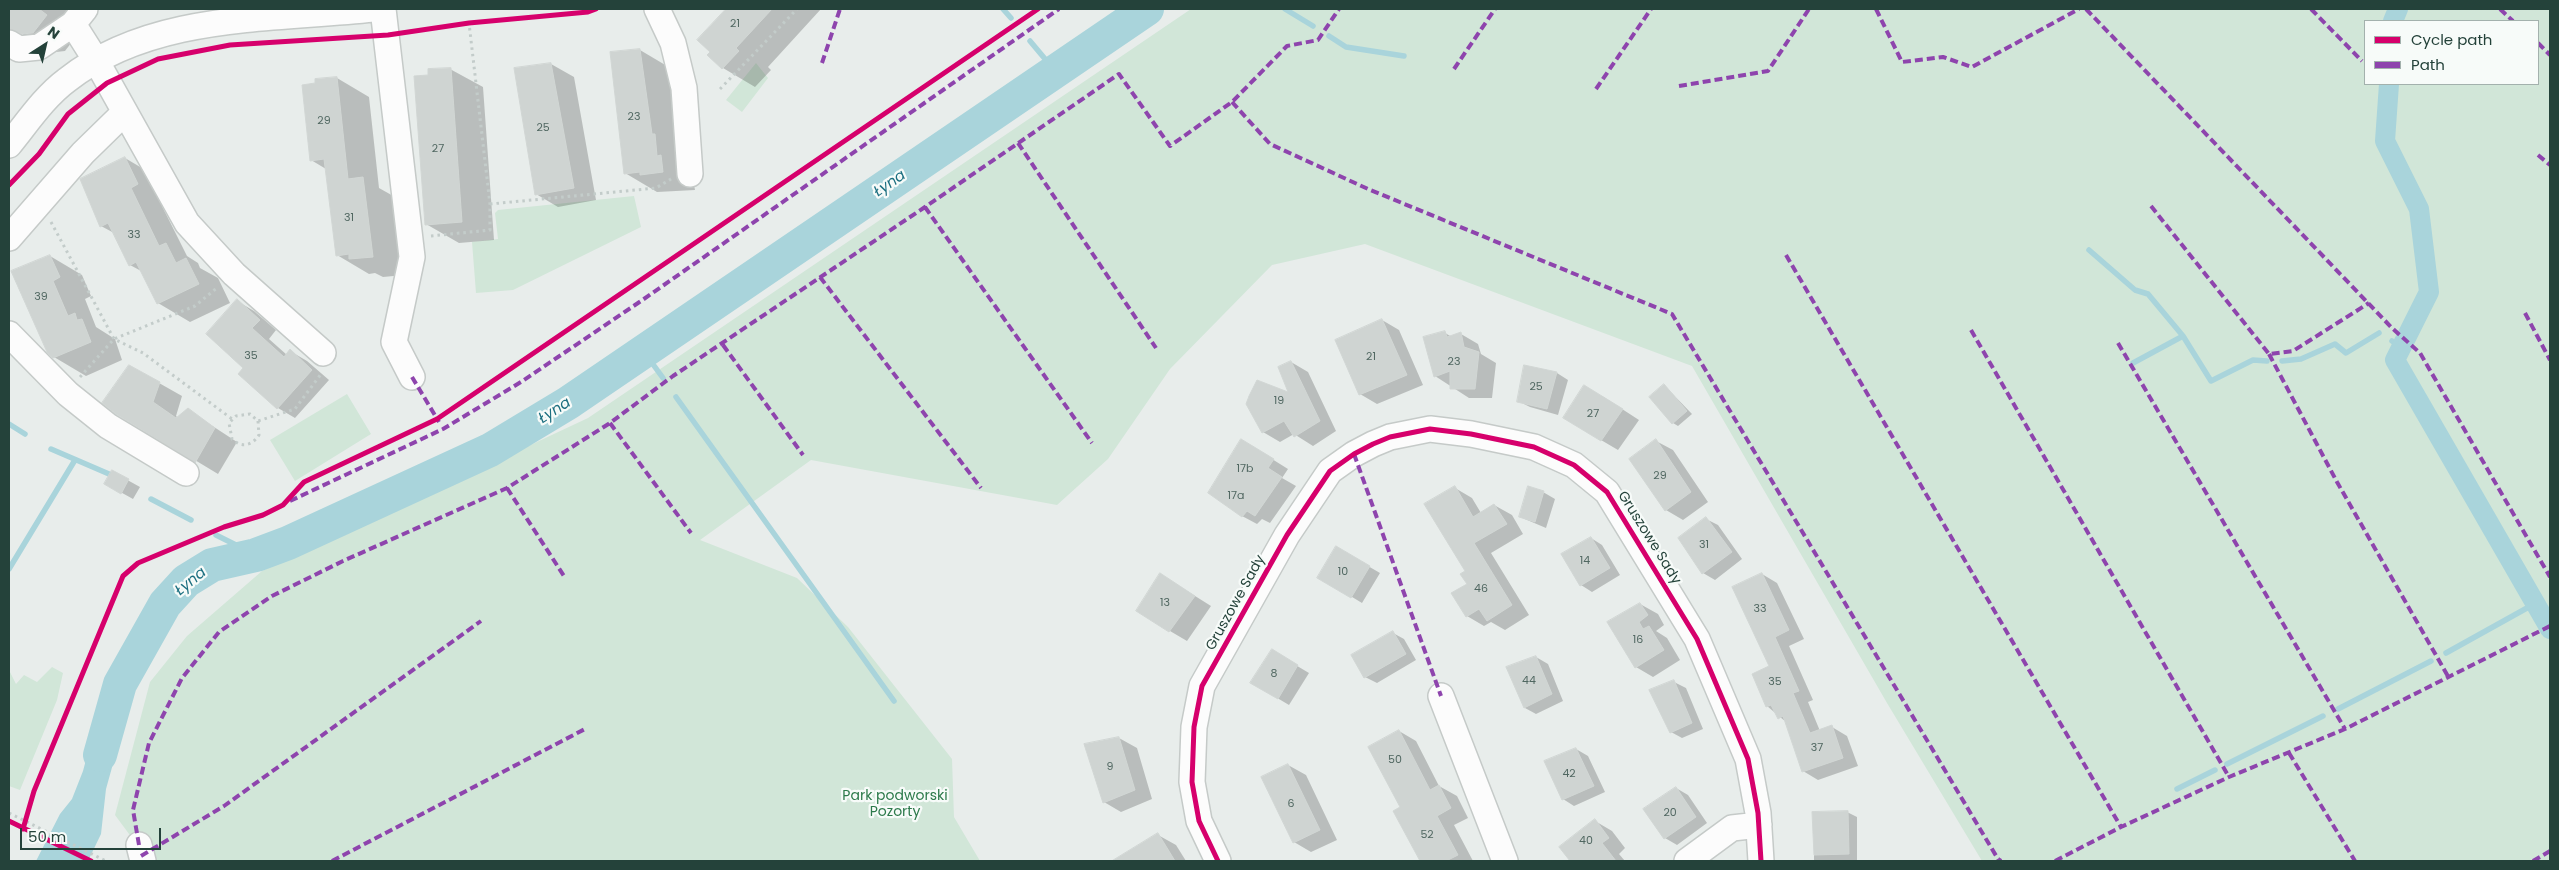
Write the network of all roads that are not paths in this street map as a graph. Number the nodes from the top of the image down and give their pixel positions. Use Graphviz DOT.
graph roads {
  1 [pos="373,9"];
  2 [pos="383,9"];
  3 [pos="657,9"];
  4 [pos="79,16"];
  5 [pos="9,43"];
  6 [pos="97,62"];
  7 [pos="124,113"];
  8 [pos="9,145"];
  9 [pos="684,174"];
  10 [pos="9,238"];
  11 [pos="9,334"];
  12 [pos="323,353"];
  13 [pos="412,376"];
  14 [pos="186,473"];
  15 [pos="1441,696"];
  16 [pos="1760,825"];
  17 [pos="1218,861"];
  18 [pos="1505,861"];
  19 [pos="1687,861"];
  20 [pos="1761,861"];
  1 -- 6 [label="street"];
  2 -- 13 [label="street"];
  3 -- 9 [label="street"];
  4 -- 5 [label="street"];
  4 -- 6 [label="street"];
  6 -- 7 [label="street"];
  6 -- 8 [label="street"];
  7 -- 10 [label="street"];
  7 -- 12 [label="street"];
  11 -- 14 [label="street"];
  15 -- 18 [label="street"];
  16 -- 17 [label="street, Gruszowe Sady"];
  16 -- 19 [label="street"];
  16 -- 20 [label="street, Gruszowe Sady"];
}
